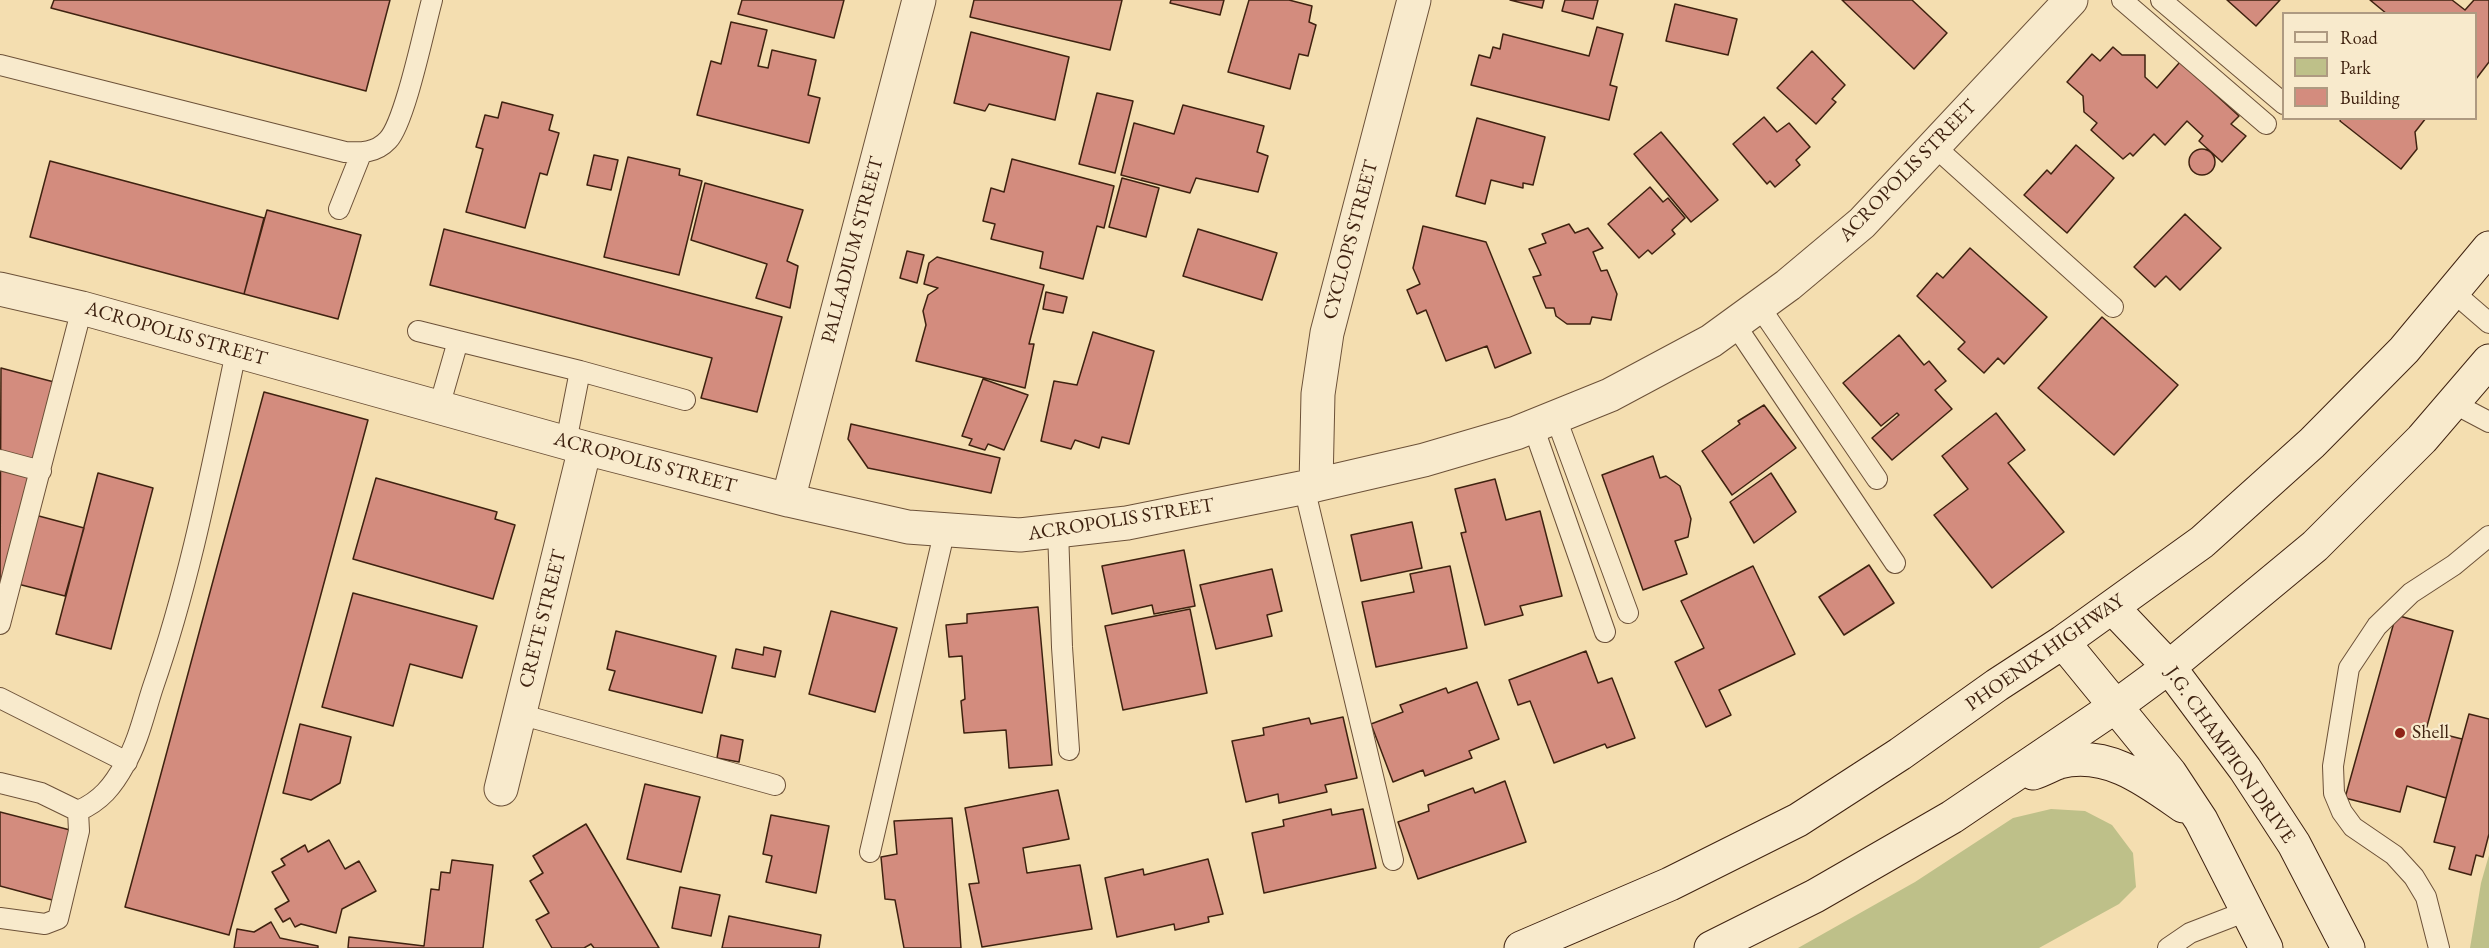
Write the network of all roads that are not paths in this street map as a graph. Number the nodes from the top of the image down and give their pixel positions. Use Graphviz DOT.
graph roads {
  1 [pos="432,0"];
  2 [pos="919,0"];
  3 [pos="1414,0"];
  4 [pos="2071,0"];
  5 [pos="2122,0"];
  6 [pos="2161,0"];
  7 [pos="0,65"];
  8 [pos="2282,103"];
  9 [pos="2266,124"];
  10 [pos="1934,146"];
  11 [pos="361,154"];
  12 [pos="339,209"];
  13 [pos="2489,248"];
  14 [pos="0,289"];
  15 [pos="2452,291"];
  16 [pos="2113,307"];
  17 [pos="82,308"];
  18 [pos="1746,315"];
  19 [pos="2489,323"];
  20 [pos="418,330"];
  21 [pos="458,341"];
  22 [pos="236,352"];
  23 [pos="2489,361"];
  24 [pos="580,371"];
  25 [pos="685,400"];
  26 [pos="2453,403"];
  27 [pos="439,406"];
  28 [pos="1545,422"];
  29 [pos="2489,422"];
  30 [pos="576,445"];
  31 [pos="0,460"];
  32 [pos="41,471"];
  33 [pos="1877,479"];
  34 [pos="1310,486"];
  35 [pos="788,500"];
  36 [pos="945,529"];
  37 [pos="1058,530"];
  38 [pos="2489,536"];
  39 [pos="1895,562"];
  40 [pos="2112,607"];
  41 [pos="1628,613"];
  42 [pos="0,624"];
  43 [pos="1605,632"];
  44 [pos="2063,642"];
  45 [pos="2169,667"];
  46 [pos="0,698"];
  47 [pos="2116,706"];
  48 [pos="519,714"];
  49 [pos="1069,750"];
  50 [pos="127,762"];
  51 [pos="0,783"];
  52 [pos="775,785"];
  53 [pos="501,789"];
  54 [pos="1978,800"];
  55 [pos="78,812"];
  56 [pos="2201,820"];
  57 [pos="870,852"];
  58 [pos="1393,860"];
  59 [pos="2247,911"];
  60 [pos="0,918"];
  61 [pos="1521,948"];
  62 [pos="1711,948"];
  63 [pos="2168,948"];
  64 [pos="2266,948"];
  65 [pos="2348,948"];
  66 [pos="2439,948"];
  1 -- 11 [label="lane"];
  2 -- 35 [label="street, PALLADIUM STREET"];
  3 -- 34 [label="street, CYCLOPS STREET"];
  4 -- 10 [label="street, ACROPOLIS STREET"];
  5 -- 9 [label="lane"];
  6 -- 8 [label="lane"];
  7 -- 11 [label="lane"];
  10 -- 16 [label="lane"];
  10 -- 18 [label="street, ACROPOLIS STREET"];
  11 -- 12 [label="lane"];
  13 -- 15 [label="street, PHOENIX HIGHWAY"];
  14 -- 17 [label="street, ACROPOLIS STREET"];
  15 -- 19 [label="lane"];
  15 -- 40 [label="street, PHOENIX HIGHWAY"];
  17 -- 22 [label="street, ACROPOLIS STREET"];
  17 -- 32 [label="lane"];
  18 -- 28 [label="street, ACROPOLIS STREET"];
  18 -- 33 [label="lane"];
  18 -- 39 [label="lane"];
  20 -- 21 [label="lane"];
  21 -- 24 [label="lane"];
  21 -- 27 [label="lane"];
  22 -- 27 [label="street, ACROPOLIS STREET"];
  22 -- 50 [label="lane"];
  23 -- 26 [label="street"];
  24 -- 25 [label="lane"];
  24 -- 30 [label="lane"];
  26 -- 29 [label="lane"];
  26 -- 45 [label="street"];
  27 -- 30 [label="street, ACROPOLIS STREET"];
  28 -- 34 [label="street, ACROPOLIS STREET"];
  28 -- 41 [label="lane"];
  28 -- 43 [label="lane"];
  30 -- 35 [label="street, ACROPOLIS STREET"];
  30 -- 48 [label="street, CRETE STREET"];
  31 -- 32 [label="lane"];
  32 -- 42 [label="lane"];
  34 -- 37 [label="street, ACROPOLIS STREET"];
  34 -- 58 [label="lane"];
  35 -- 36 [label="street, ACROPOLIS STREET"];
  36 -- 37 [label="street, ACROPOLIS STREET"];
  36 -- 57 [label="lane"];
  37 -- 49 [label="lane"];
  38 -- 66 [label="lane"];
  40 -- 44 [label="street, PHOENIX HIGHWAY"];
  40 -- 45 [label="street, J.G. CHAMPION DRIVE"];
  44 -- 47 [label="street"];
  44 -- 61 [label="street, PHOENIX HIGHWAY"];
  45 -- 47 [label="street"];
  45 -- 65 [label="street, J.G. CHAMPION DRIVE"];
  46 -- 50 [label="lane"];
  47 -- 54 [label="street"];
  47 -- 56 [label="street"];
  48 -- 52 [label="lane"];
  48 -- 53 [label="street, CRETE STREET"];
  50 -- 55 [label="lane"];
  51 -- 55 [label="lane"];
  54 -- 56 [label="street"];
  54 -- 62 [label="street"];
  55 -- 60 [label="lane"];
  56 -- 59 [label="street"];
  59 -- 63 [label="lane"];
  59 -- 64 [label="street"];
}
